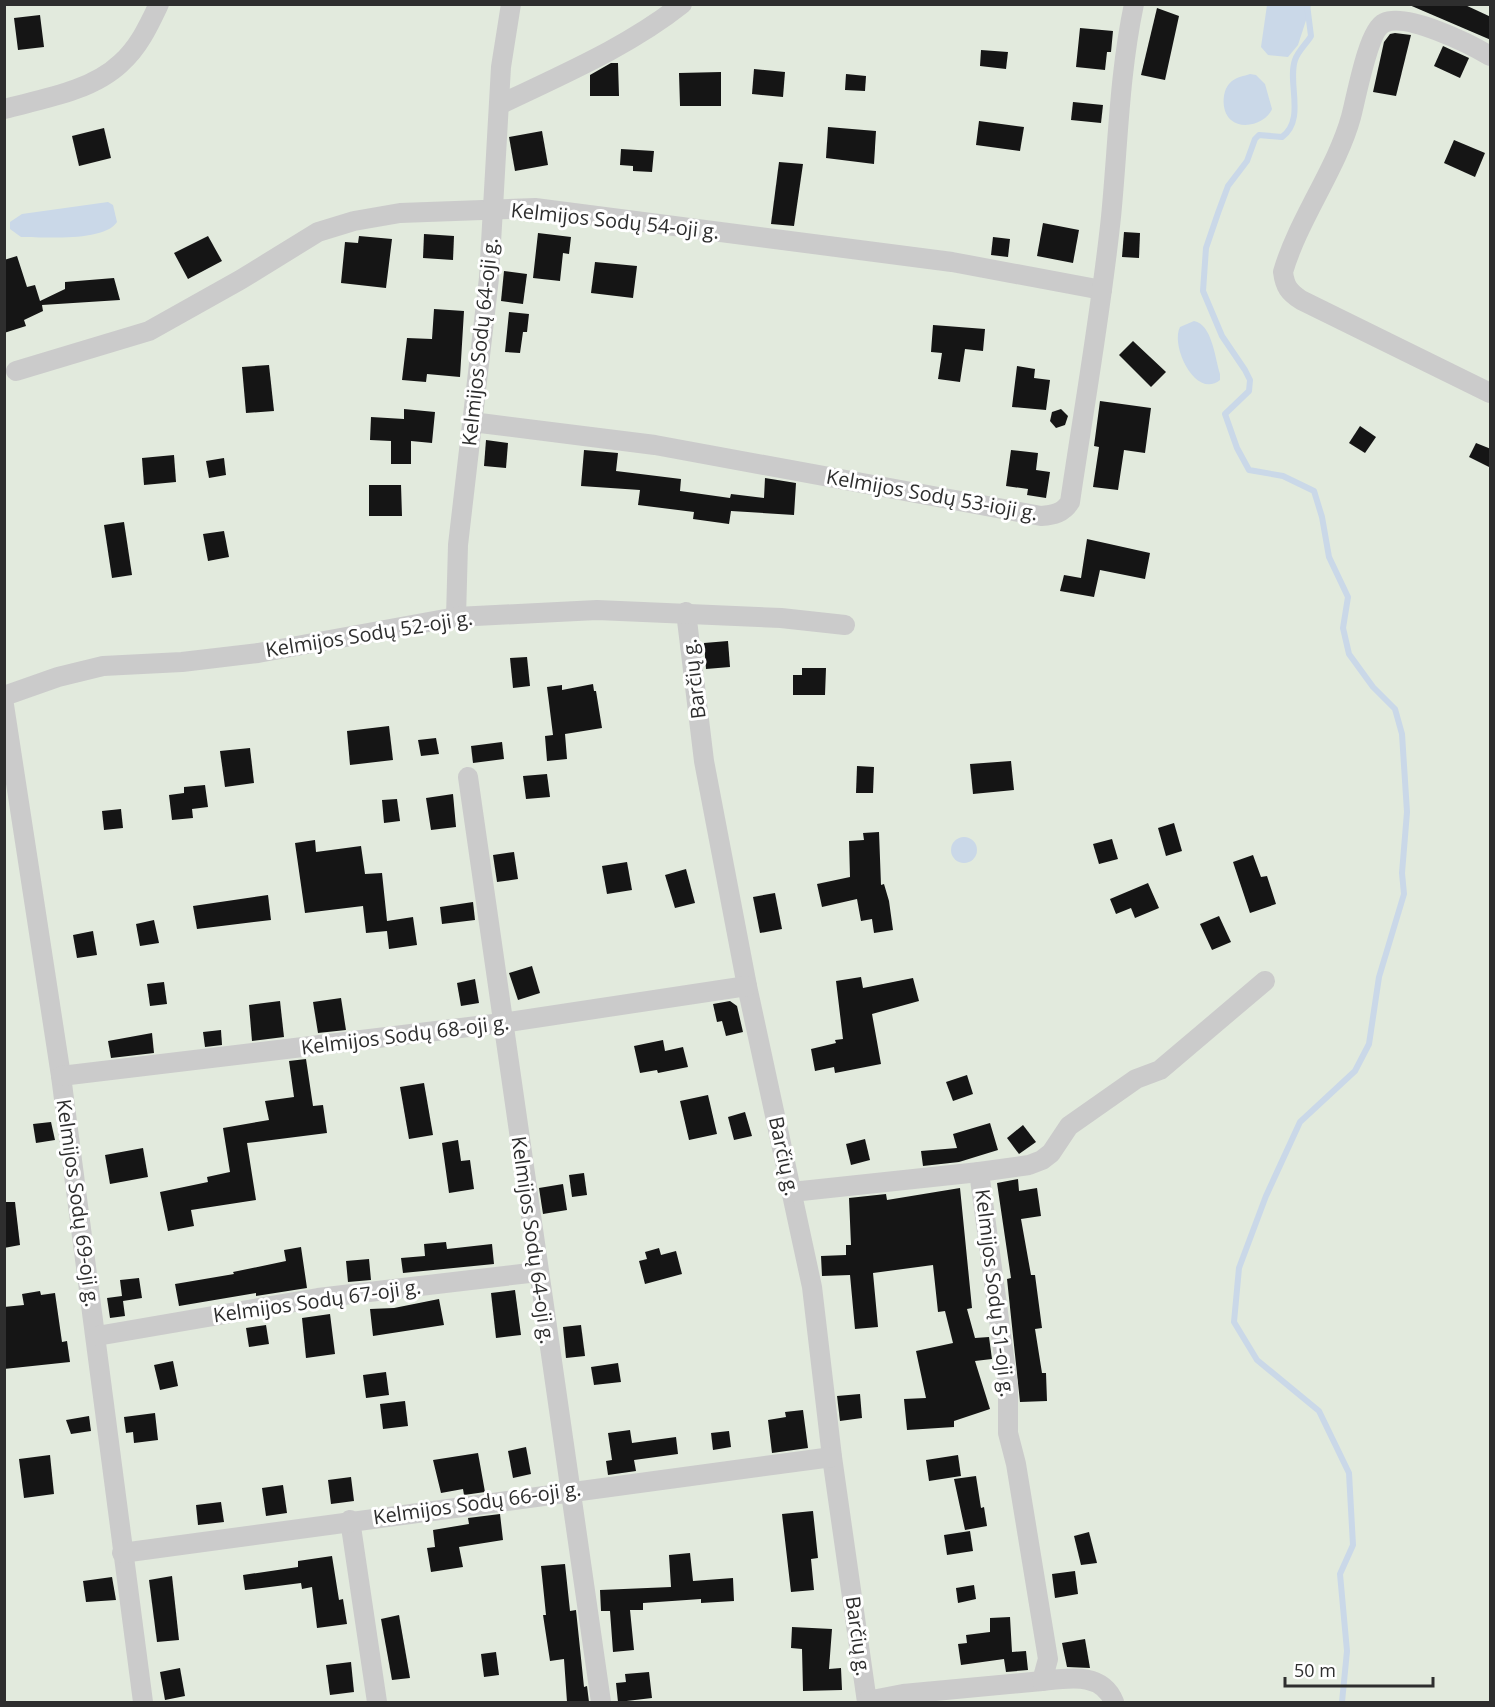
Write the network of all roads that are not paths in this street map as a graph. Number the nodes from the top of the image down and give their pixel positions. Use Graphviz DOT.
graph roads {
  1 [pos="159,4"];
  2 [pos="511,4"];
  3 [pos="682,4"];
  4 [pos="1134,4"];
  5 [pos="1491,56"];
  6 [pos="499,105"];
  7 [pos="4,109"];
  8 [pos="494,209"];
  9 [pos="1102,290"];
  10 [pos="16,371"];
  11 [pos="1491,393"];
  12 [pos="472,422"];
  13 [pos="686,612"];
  14 [pos="456,617"];
  15 [pos="845,626"];
  16 [pos="4,696"];
  17 [pos="4,705"];
  18 [pos="468,777"];
  19 [pos="1265,981"];
  20 [pos="747,986"];
  21 [pos="502,1023"];
  22 [pos="61,1076"];
  23 [pos="979,1172"];
  24 [pos="792,1192"];
  25 [pos="537,1272"];
  26 [pos="96,1336"];
  27 [pos="832,1457"];
  28 [pos="570,1490"];
  29 [pos="350,1520"];
  30 [pos="122,1553"];
  31 [pos="1042,1680"];
  32 [pos="142,1702"];
  33 [pos="377,1702"];
  34 [pos="601,1702"];
  35 [pos="867,1702"];
  36 [pos="1114,1702"];
  1 -- 7 [label="street"];
  2 -- 6 [label="street, Kelmijos Sodų 64-oji g."];
  3 -- 6 [label="street"];
  4 -- 9 [label="street, Kelmijos Sodų 53-ioji g."];
  5 -- 11 [label="street"];
  6 -- 8 [label="street, Kelmijos Sodų 64-oji g."];
  8 -- 9 [label="street, Kelmijos Sodų 54-oji g."];
  8 -- 10 [label="street, Kelmijos Sodų 54-oji g."];
  8 -- 12 [label="street, Kelmijos Sodų 64-oji g."];
  9 -- 12 [label="street, Kelmijos Sodų 53-ioji g."];
  12 -- 14 [label="street, Kelmijos Sodų 64-oji g."];
  13 -- 14 [label="street, Kelmijos Sodų 52-oji g."];
  13 -- 15 [label="street, Kelmijos Sodų 52-oji g."];
  13 -- 20 [label="street, Barčių g."];
  14 -- 16 [label="street, Kelmijos Sodų 52-oji g."];
  17 -- 22 [label="street, Kelmijos Sodų 69-oji g."];
  18 -- 21 [label="street, Kelmijos Sodų 64-oji g."];
  19 -- 23 [label="street, Kelmijos Sodų 51-oji g."];
  20 -- 21 [label="street, Kelmijos Sodų 68-oji g."];
  20 -- 24 [label="street, Barčių g."];
  21 -- 22 [label="street, Kelmijos Sodų 68-oji g."];
  21 -- 25 [label="street, Kelmijos Sodų 64-oji g."];
  22 -- 26 [label="street, Kelmijos Sodų 69-oji g."];
  23 -- 24 [label="street"];
  23 -- 31 [label="street, Kelmijos Sodų 51-oji g."];
  24 -- 27 [label="street, Barčių g."];
  25 -- 26 [label="street, Kelmijos Sodų 67-oji g."];
  25 -- 28 [label="street, Kelmijos Sodų 64-oji g."];
  26 -- 30 [label="street, Kelmijos Sodų 69-oji g."];
  27 -- 28 [label="street, Kelmijos Sodų 66-oji g."];
  27 -- 35 [label="street, Barčių g."];
  28 -- 29 [label="street, Kelmijos Sodų 66-oji g."];
  28 -- 34 [label="street, Kelmijos Sodų 64-oji g."];
  29 -- 30 [label="street, Kelmijos Sodų 66-oji g."];
  29 -- 33 [label="street"];
  30 -- 32 [label="street, Kelmijos Sodų 69-oji g."];
  31 -- 35 [label="street"];
  31 -- 36 [label="street"];
}
